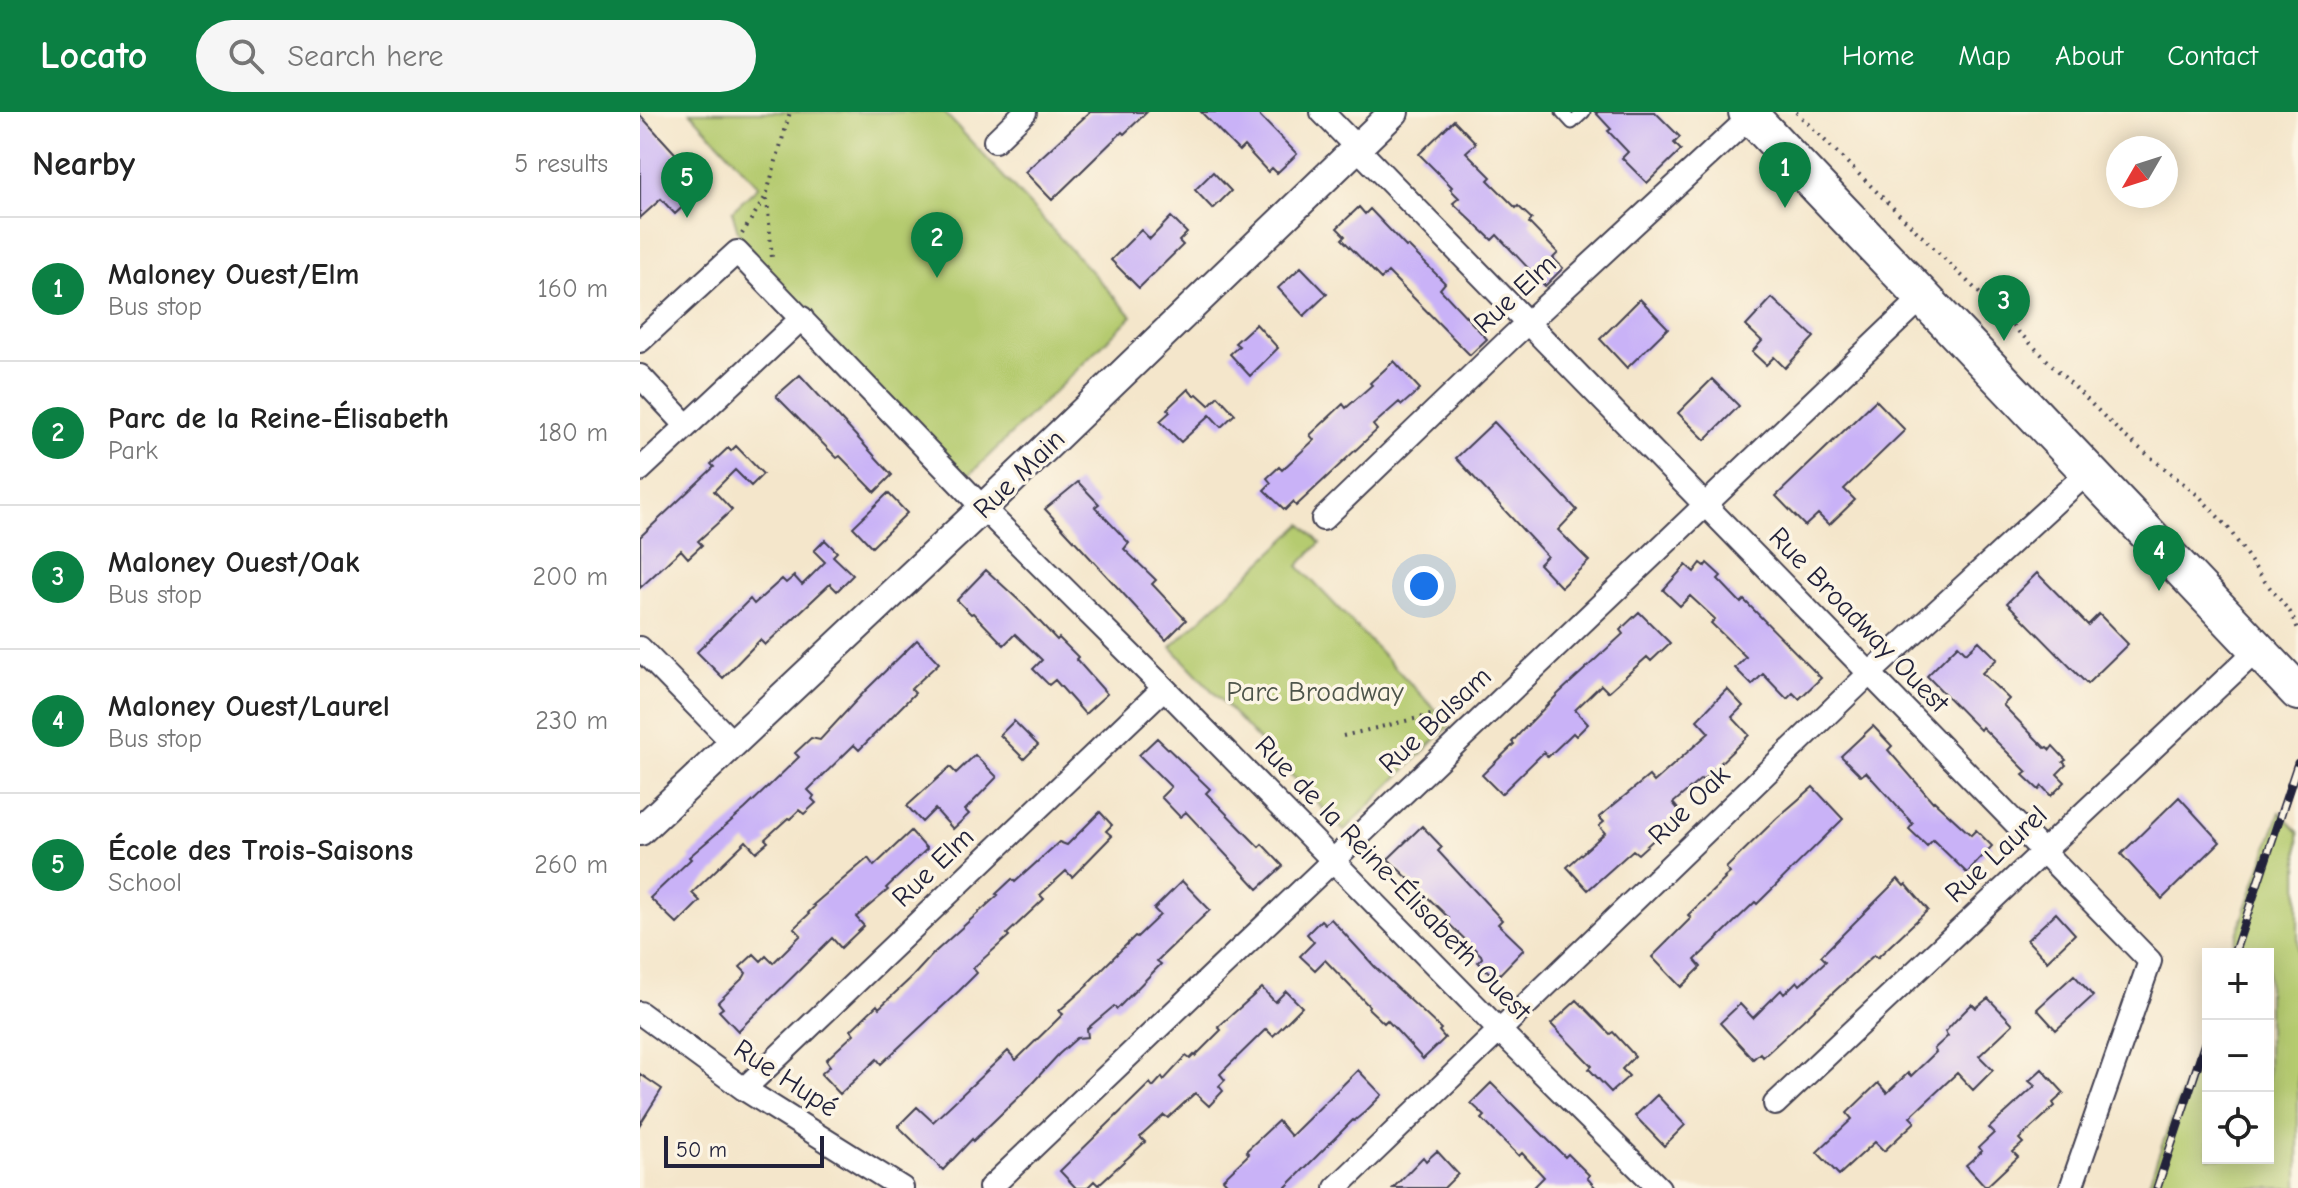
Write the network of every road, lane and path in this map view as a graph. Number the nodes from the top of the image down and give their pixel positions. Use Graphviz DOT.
graph roads {
  1 [pos="790,112"];
  2 [pos="1025,112"];
  3 [pos="1322,112"];
  4 [pos="1394,112"];
  5 [pos="1562,112"];
  6 [pos="1584,112"];
  7 [pos="1796,112"];
  8 [pos="1749,114"];
  9 [pos="995,141"];
  10 [pos="1357,147"];
  11 [pos="766,196"];
  12 [pos="737,252"];
  13 [pos="764,279"];
  14 [pos="1923,297"];
  15 [pos="802,318"];
  16 [pos="1526,324"];
  17 [pos="640,341"];
  18 [pos="640,376"];
  19 [pos="687,426"];
  20 [pos="640,470"];
  21 [pos="2089,471"];
  22 [pos="1705,505"];
  23 [pos="983,508"];
  24 [pos="1323,519"];
  25 [pos="2298,629"];
  26 [pos="640,648"];
  27 [pos="2258,649"];
  28 [pos="1869,674"];
  29 [pos="1466,687"];
  30 [pos="1164,688"];
  31 [pos="2298,692"];
  32 [pos="1343,736"];
  33 [pos="734,744"];
  34 [pos="640,831"];
  35 [pos="2043,850"];
  36 [pos="1332,858"];
  37 [pos="640,1013"];
  38 [pos="1499,1030"];
  39 [pos="744,1089"];
  40 [pos="1775,1104"];
  41 [pos="902,1188"];
  42 [pos="990,1188"];
  43 [pos="1336,1188"];
  44 [pos="1659,1188"];
  45 [pos="2071,1188"];
  1 -- 11 [label="path"];
  2 -- 9 [label="street"];
  3 -- 10 [label="street, Rue Broadway Ouest"];
  4 -- 10 [label="street, Rue Main"];
  5 -- 6 [label="lane"];
  7 -- 25 [label="path"];
  8 -- 14 [label="main road"];
  8 -- 16 [label="street, Rue Elm"];
  10 -- 16 [label="street, Rue Broadway Ouest"];
  10 -- 23 [label="street, Rue Main"];
  11 -- 12 [label="path"];
  11 -- 13 [label="path"];
  12 -- 13 [label="street, Rue de la Reine-Élisabeth Ouest"];
  12 -- 17 [label="street"];
  13 -- 15 [label="street, Rue de la Reine-Élisabeth Ouest"];
  14 -- 21 [label="main road"];
  14 -- 22 [label="street, Rue Balsam"];
  15 -- 19 [label="street"];
  15 -- 23 [label="street, Rue de la Reine-Élisabeth Ouest"];
  16 -- 22 [label="street, Rue Broadway Ouest"];
  16 -- 24 [label="street, Rue Elm"];
  18 -- 19 [label="street"];
  19 -- 20 [label="street"];
  21 -- 27 [label="main road"];
  21 -- 28 [label="street, Rue Oak"];
  22 -- 28 [label="street, Rue Broadway Ouest"];
  22 -- 36 [label="street, Rue Balsam"];
  23 -- 30 [label="street, Rue de la Reine-Élisabeth Ouest"];
  23 -- 33 [label="street, Rue Main"];
  26 -- 33 [label="street"];
  27 -- 31 [label="main road"];
  27 -- 35 [label="street, Rue Laurel"];
  28 -- 35 [label="street, Rue Broadway Ouest"];
  28 -- 38 [label="street, Rue Oak"];
  29 -- 32 [label="path"];
  30 -- 36 [label="street, Rue de la Reine-Élisabeth Ouest"];
  30 -- 39 [label="street, Rue Elm"];
  33 -- 34 [label="street, Rue Main"];
  35 -- 40 [label="street, Rue Laurel"];
  35 -- 45 [label="street, Rue Broadway Ouest"];
  36 -- 38 [label="street, Rue de la Reine-Élisabeth Ouest"];
  36 -- 42 [label="street, Rue Balsam"];
  37 -- 39 [label="street, Rue Hupé"];
  38 -- 43 [label="street, Rue Oak"];
  38 -- 44 [label="street, Rue de la Reine-Élisabeth Ouest"];
  39 -- 41 [label="street, Rue Hupé"];
}
